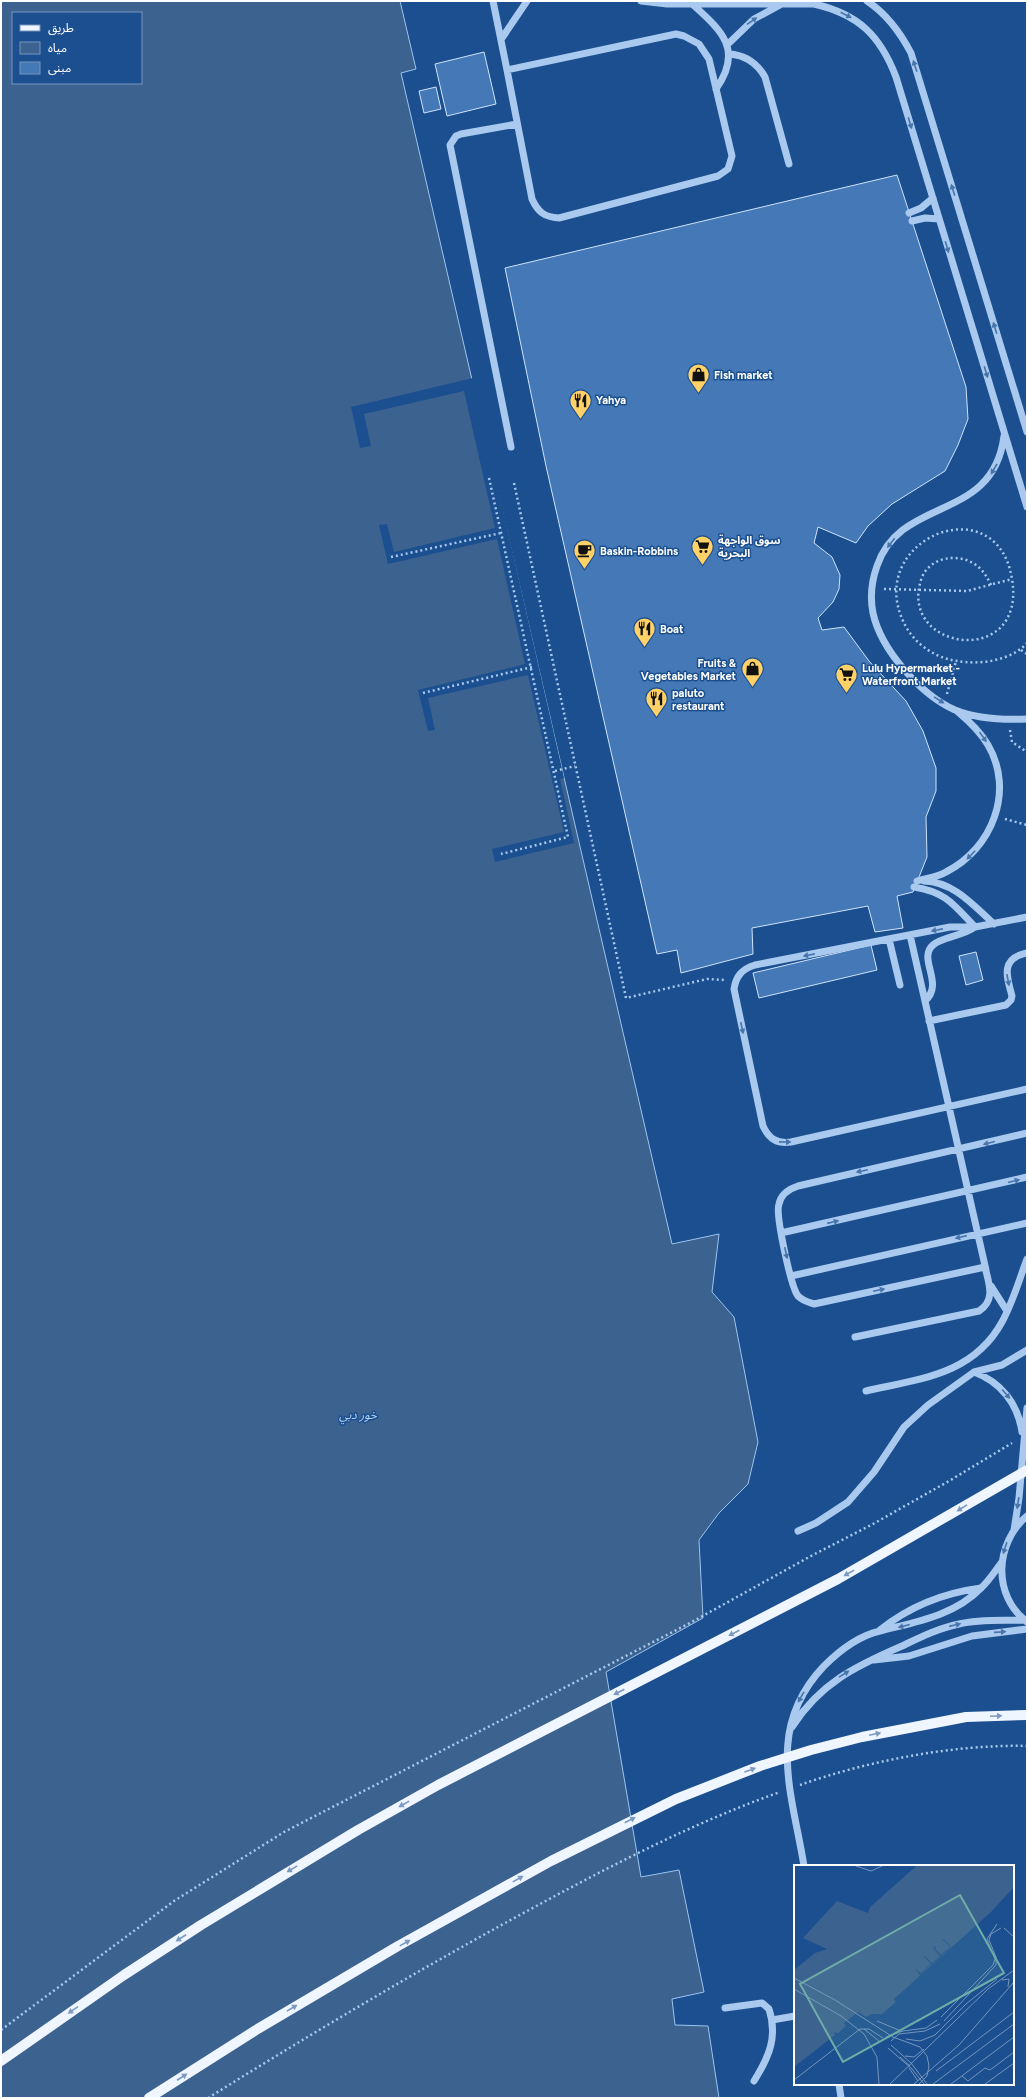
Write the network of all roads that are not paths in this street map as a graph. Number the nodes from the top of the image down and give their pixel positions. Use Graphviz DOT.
graph roads {
  1 [pos="493,1"];
  2 [pos="527,1"];
  3 [pos="641,1"];
  4 [pos="867,1"];
  5 [pos="691,3"];
  6 [pos="780,4"];
  7 [pos="502,38"];
  8 [pos="728,44"];
  9 [pos="729,54"];
  10 [pos="507,70"];
  11 [pos="716,89"];
  12 [pos="517,124"];
  13 [pos="789,164"];
  14 [pos="933,198"];
  15 [pos="909,213"];
  16 [pos="938,219"];
  17 [pos="912,221"];
  18 [pos="1005,432"];
  19 [pos="1027,432"];
  20 [pos="511,447"];
  21 [pos="1027,507"];
  22 [pos="955,710"];
  23 [pos="1027,719"];
  24 [pos="916,884"];
  25 [pos="1027,917"];
  26 [pos="994,924"];
  27 [pos="975,927"];
  28 [pos="910,935"];
  29 [pos="889,939"];
  30 [pos="1027,953"];
  31 [pos="900,984"];
  32 [pos="925,1001"];
  33 [pos="929,1021"];
  34 [pos="1027,1089"];
  35 [pos="949,1106"];
  36 [pos="1027,1133"];
  37 [pos="958,1150"];
  38 [pos="1027,1177"];
  39 [pos="968,1192"];
  40 [pos="1027,1223"];
  41 [pos="977,1233"];
  42 [pos="781,1234"];
  43 [pos="1027,1259"];
  44 [pos="985,1267"];
  45 [pos="791,1276"];
  46 [pos="1007,1311"];
  47 [pos="855,1337"];
  48 [pos="1027,1350"];
  49 [pos="974,1372"];
  50 [pos="866,1391"];
  51 [pos="1027,1408"];
  52 [pos="1024,1444"];
  53 [pos="1027,1462"];
  54 [pos="1027,1470"];
  55 [pos="995,1487"];
  56 [pos="1027,1516"];
  57 [pos="1014,1530"];
  58 [pos="798,1531"];
  59 [pos="1002,1562"];
  60 [pos="981,1588"];
  61 [pos="1026,1621"];
  62 [pos="1027,1629"];
  63 [pos="878,1631"];
  64 [pos="870,1660"];
  65 [pos="1027,1715"];
  66 [pos="788,1732"];
  67 [pos="804,1865"];
  68 [pos="725,2008"];
  69 [pos="794,2016"];
  70 [pos="772,2020"];
  71 [pos="1,2061"];
  72 [pos="754,2081"];
  73 [pos="839,2085"];
  74 [pos="149,2098"];
  75 [pos="841,2098"];
  1 -- 7 [label="street"];
  2 -- 7 [label="street"];
  3 -- 5 [label="street"];
  19 -- 4 [label="street, one-way"];
  5 -- 6 [label="street"];
  5 -- 8 [label="street"];
  8 -- 6 [label="street, one-way"];
  6 -- 14 [label="street, one-way"];
  7 -- 10 [label="street"];
  8 -- 9 [label="street"];
  9 -- 11 [label="street"];
  9 -- 13 [label="street"];
  10 -- 11 [label="street"];
  10 -- 12 [label="street"];
  11 -- 12 [label="street"];
  12 -- 20 [label="street"];
  14 -- 15 [label="street"];
  14 -- 16 [label="street"];
  16 -- 17 [label="street"];
  16 -- 18 [label="street, one-way"];
  18 -- 21 [label="street"];
  18 -- 22 [label="street, one-way"];
  22 -- 23 [label="street"];
  22 -- 24 [label="street, one-way"];
  24 -- 26 [label="street"];
  24 -- 27 [label="street"];
  25 -- 26 [label="street"];
  26 -- 27 [label="street"];
  27 -- 28 [label="street, one-way"];
  27 -- 32 [label="street"];
  28 -- 29 [label="street"];
  28 -- 32 [label="street"];
  29 -- 31 [label="street"];
  29 -- 35 [label="street, one-way"];
  30 -- 33 [label="street, one-way"];
  32 -- 33 [label="street"];
  33 -- 35 [label="street"];
  34 -- 35 [label="street"];
  35 -- 37 [label="street"];
  36 -- 37 [label="street, one-way"];
  37 -- 39 [label="street"];
  37 -- 42 [label="street, one-way"];
  39 -- 38 [label="street, one-way"];
  39 -- 41 [label="street"];
  42 -- 39 [label="street, one-way"];
  40 -- 41 [label="street"];
  41 -- 44 [label="street"];
  41 -- 45 [label="street, one-way"];
  42 -- 45 [label="street, one-way"];
  43 -- 46 [label="street"];
  45 -- 44 [label="street, one-way"];
  44 -- 46 [label="street"];
  44 -- 47 [label="street"];
  46 -- 50 [label="street"];
  48 -- 49 [label="street"];
  49 -- 52 [label="street, one-way"];
  49 -- 58 [label="street"];
  51 -- 52 [label="street"];
  52 -- 57 [label="street, one-way"];
  53 -- 55 [label="main road"];
  54 -- 55 [label="main road"];
  55 -- 71 [label="main road, one-way"];
  56 -- 57 [label="street"];
  57 -- 59 [label="street, one-way"];
  59 -- 60 [label="street"];
  59 -- 61 [label="street"];
  60 -- 63 [label="street"];
  60 -- 63 [label="street, one-way"];
  64 -- 61 [label="street, one-way"];
  64 -- 62 [label="street, one-way"];
  63 -- 66 [label="street, one-way"];
  66 -- 64 [label="street, one-way"];
  74 -- 65 [label="main road, one-way"];
  66 -- 67 [label="street"];
  68 -- 70 [label="street"];
  69 -- 70 [label="street"];
  70 -- 72 [label="street"];
  73 -- 75 [label="street"];
}
